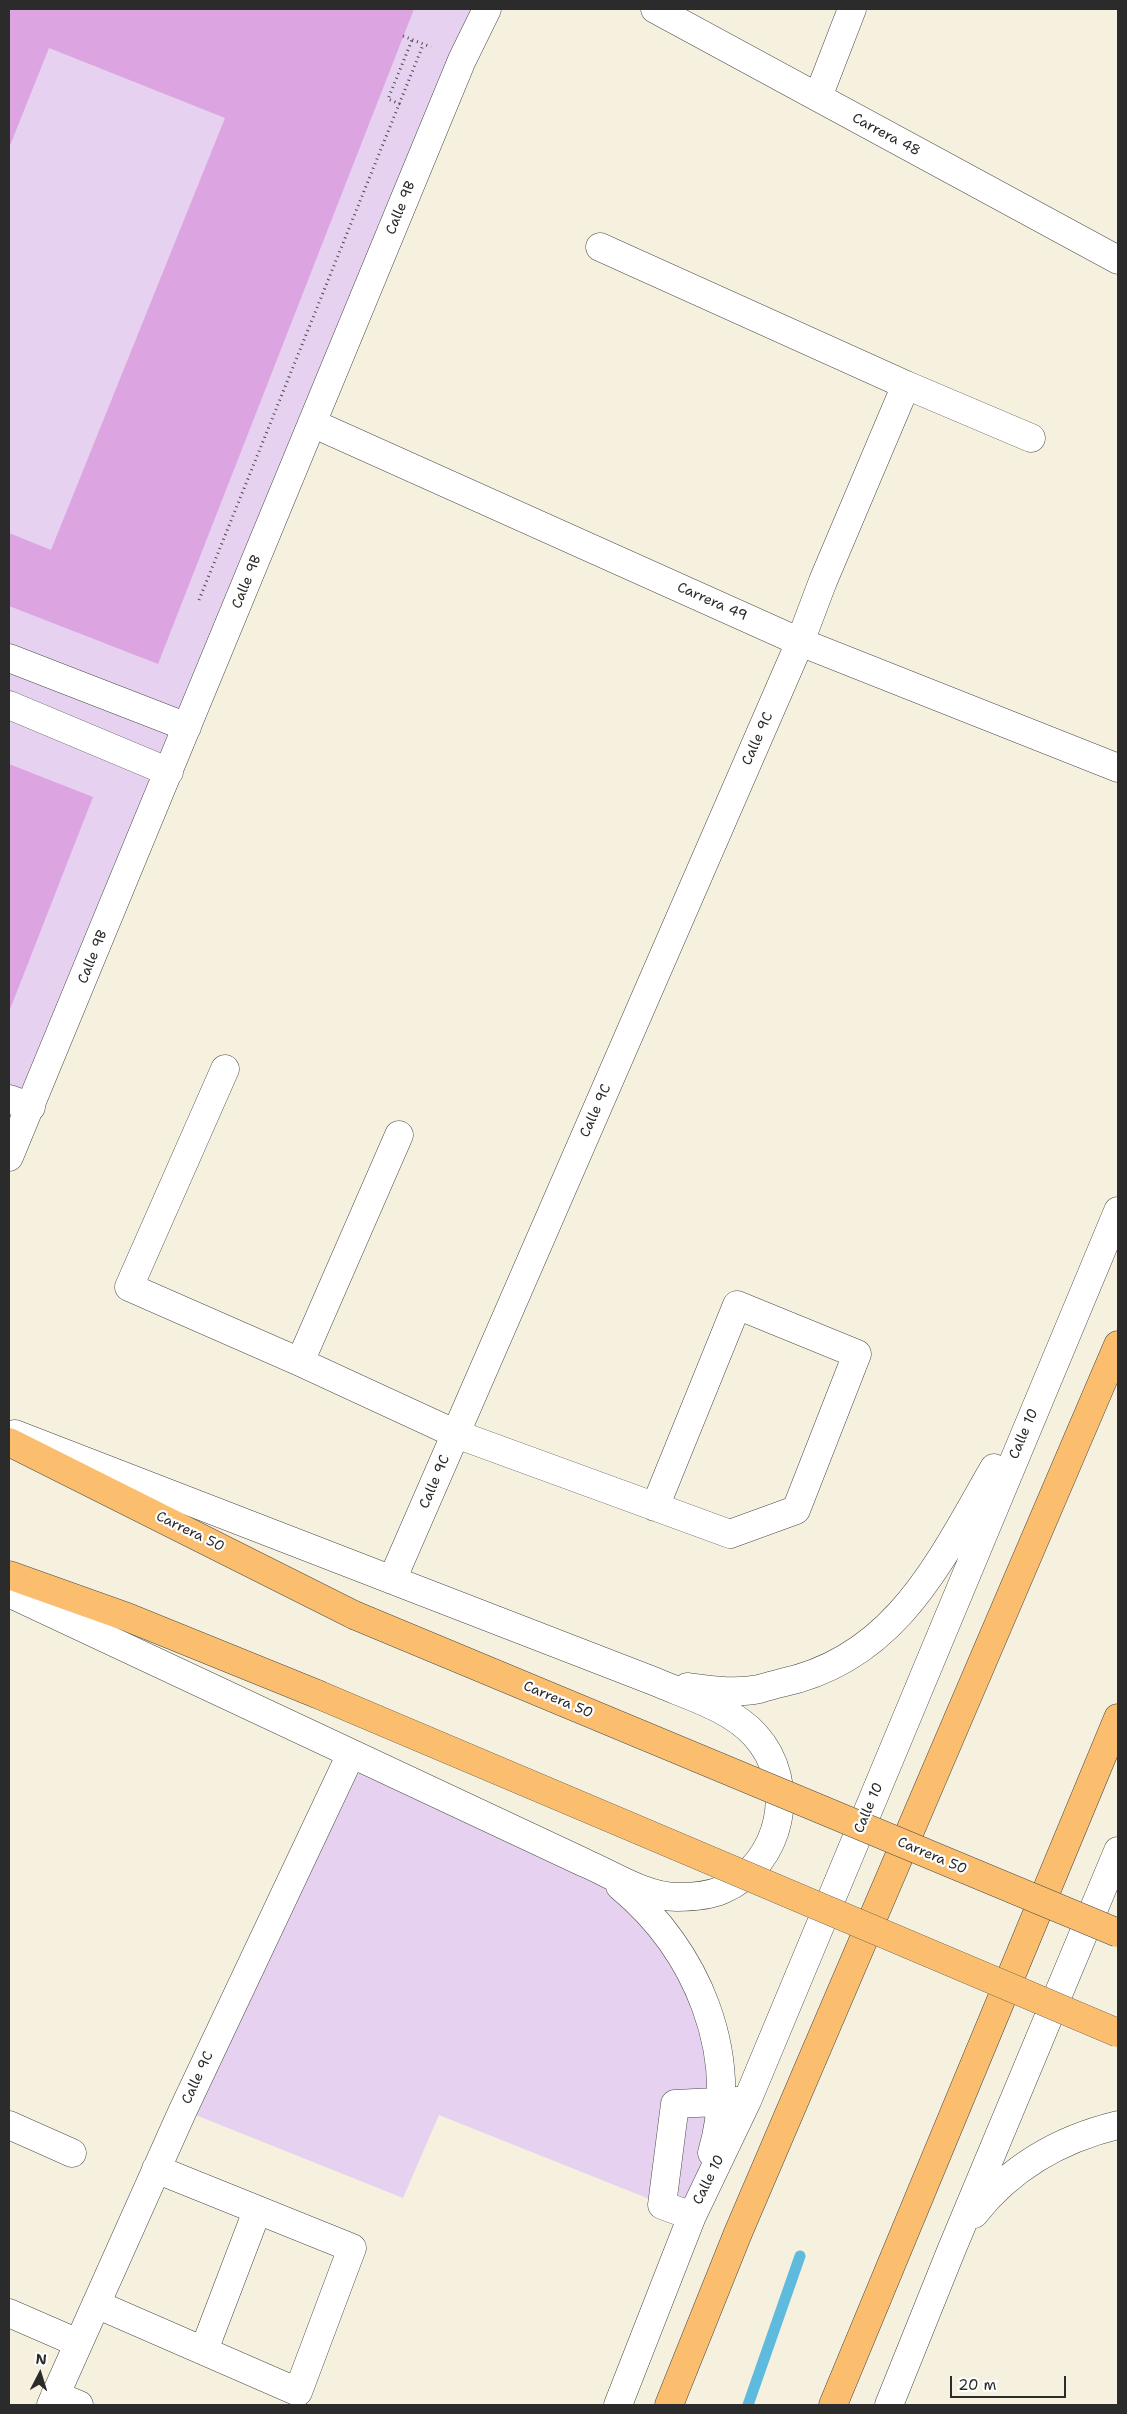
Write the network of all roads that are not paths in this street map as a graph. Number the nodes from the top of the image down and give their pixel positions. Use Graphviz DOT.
graph roads {
  1 [pos="488,9"];
  2 [pos="654,9"];
  3 [pos="852,9"];
  4 [pos="818,97"];
  5 [pos="600,247"];
  6 [pos="1118,260"];
  7 [pos="906,385"];
  8 [pos="312,424"];
  9 [pos="1031,438"];
  10 [pos="800,642"];
  11 [pos="9,658"];
  12 [pos="9,705"];
  13 [pos="188,726"];
  14 [pos="1118,768"];
  15 [pos="168,772"];
  16 [pos="225,1069"];
  17 [pos="20,1103"];
  18 [pos="399,1135"];
  19 [pos="9,1157"];
  20 [pos="1118,1211"];
  21 [pos="1118,1344"];
  22 [pos="300,1362"];
  23 [pos="1050,1372"];
  24 [pos="9,1431"];
  25 [pos="456,1434"];
  26 [pos="9,1442"];
  27 [pos="655,1507"];
  28 [pos="9,1575"];
  29 [pos="392,1580"];
  30 [pos="9,1593"];
  31 [pos="656,1682"];
  32 [pos="1118,1718"];
  33 [pos="351,1754"];
  34 [pos="1118,1852"];
  35 [pos="585,1863"];
  36 [pos="1118,1933"];
  37 [pos="1118,2033"];
  38 [pos="747,2101"];
  39 [pos="720,2102"];
  40 [pos="9,2125"];
  41 [pos="1118,2125"];
  42 [pos="72,2153"];
  43 [pos="156,2169"];
  44 [pos="257,2211"];
  45 [pos="692,2216"];
  46 [pos="951,2251"];
  47 [pos="96,2304"];
  48 [pos="9,2313"];
  49 [pos="78,2343"];
  50 [pos="204,2350"];
  51 [pos="62,2402"];
  52 [pos="618,2405"];
  53 [pos="669,2405"];
  54 [pos="833,2405"];
  55 [pos="889,2405"];
  1 -- 8 [label="street, Calle 9B"];
  2 -- 4 [label="street, Carrera 48"];
  3 -- 4 [label="street"];
  4 -- 6 [label="street, Carrera 48"];
  5 -- 7 [label="street"];
  7 -- 9 [label="street"];
  7 -- 10 [label="street, Calle 9C"];
  8 -- 10 [label="street, Carrera 49"];
  8 -- 13 [label="street, Calle 9B"];
  10 -- 14 [label="street, Carrera 49"];
  10 -- 25 [label="street, Calle 9C"];
  11 -- 13 [label="street"];
  12 -- 15 [label="street"];
  13 -- 15 [label="street, Calle 9B"];
  15 -- 17 [label="street, Calle 9B"];
  16 -- 22 [label="street"];
  17 -- 19 [label="street, Calle 9B"];
  18 -- 22 [label="street"];
  20 -- 23 [label="street, Calle 10"];
  21 -- 53 [label="main road"];
  22 -- 25 [label="street"];
  23 -- 31 [label="street"];
  23 -- 38 [label="street, Calle 10"];
  24 -- 29 [label="street, Carrera 50"];
  25 -- 27 [label="street"];
  25 -- 29 [label="street, Calle 9C"];
  26 -- 36 [label="main road, Carrera 50, bridge"];
  27 -- 27 [label="street"];
  28 -- 37 [label="main road, bridge"];
  29 -- 31 [label="street, Carrera 50"];
  30 -- 33 [label="street"];
  31 -- 35 [label="street"];
  32 -- 54 [label="main road"];
  33 -- 35 [label="street"];
  33 -- 43 [label="street, Calle 9C"];
  34 -- 46 [label="street"];
  35 -- 39 [label="street"];
  38 -- 39 [label="street"];
  38 -- 45 [label="street, Calle 10"];
  39 -- 45 [label="street"];
  39 -- 45 [label="street"];
  40 -- 42 [label="street"];
  41 -- 46 [label="street"];
  43 -- 44 [label="street"];
  43 -- 47 [label="street, Calle 9C"];
  44 -- 50 [label="street"];
  44 -- 50 [label="street"];
  45 -- 52 [label="street, Calle 10"];
  46 -- 55 [label="street"];
  47 -- 49 [label="street, Calle 9C"];
  47 -- 50 [label="street"];
  48 -- 49 [label="street"];
  49 -- 51 [label="street, Calle 9C"];
}
